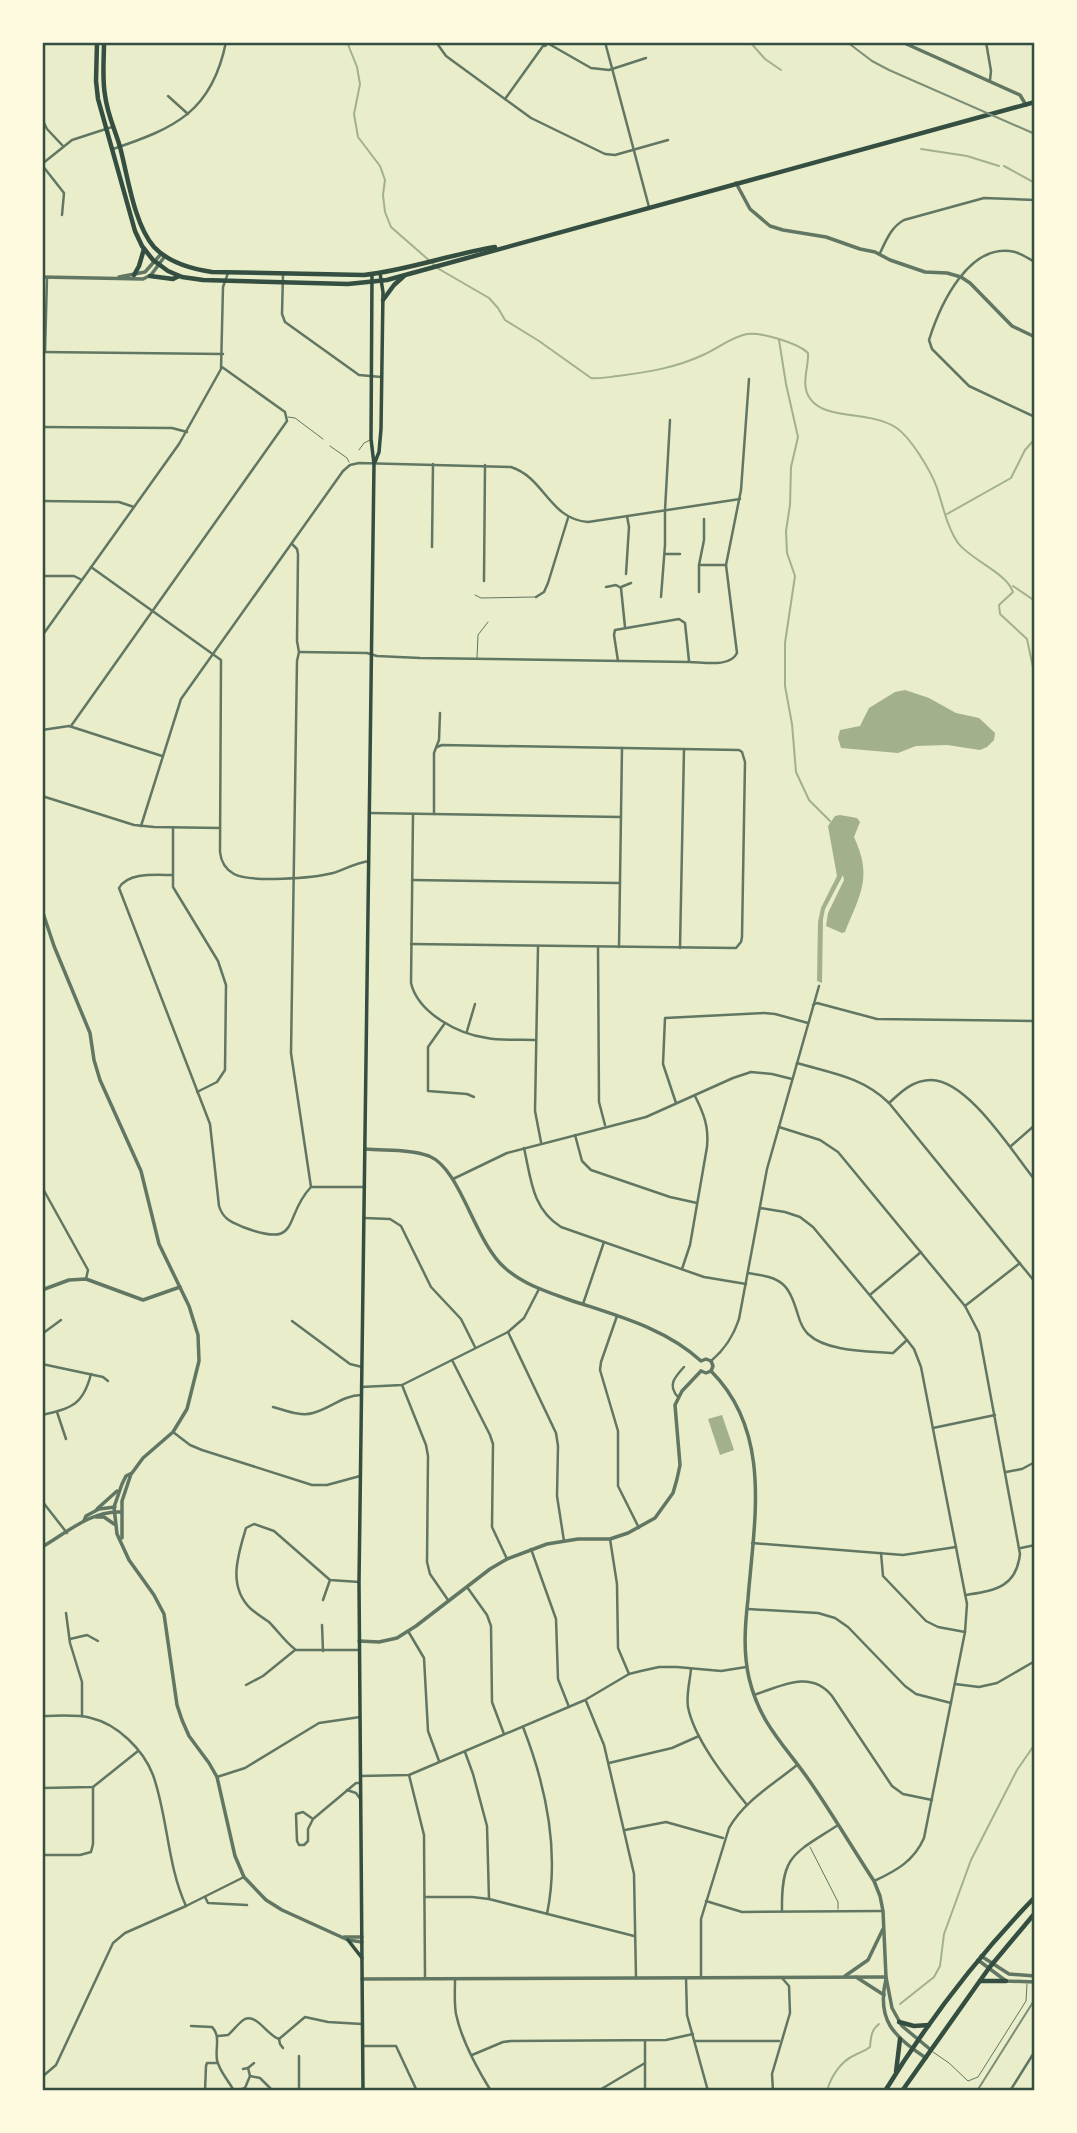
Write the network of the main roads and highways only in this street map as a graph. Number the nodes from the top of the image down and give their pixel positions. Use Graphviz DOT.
graph roads {
  1 [pos="97,42"];
  2 [pos="104,42"];
  3 [pos="1035,102"];
  4 [pos="507,246"];
  5 [pos="144,248"];
  6 [pos="380,273"];
  7 [pos="372,274"];
  8 [pos="134,275"];
  9 [pos="404,275"];
  10 [pos="150,276"];
  11 [pos="180,276"];
  12 [pos="381,281"];
  13 [pos="372,282"];
  14 [pos="383,300"];
  15 [pos="374,464"];
  16 [pos="1035,1897"];
  17 [pos="1035,1913"];
  18 [pos="348,1940"];
  19 [pos="362,1958"];
  20 [pos="980,1981"];
  21 [pos="1006,1981"];
  22 [pos="899,2022"];
  23 [pos="929,2025"];
  24 [pos="900,2039"];
  25 [pos="896,2073"];
  26 [pos="363,2090"];
  27 [pos="885,2091"];
  28 [pos="902,2091"];
  1 -- 5 [label="main road"];
  2 -- 7 [label="main road"];
  3 -- 4 [label="main road"];
  4 -- 6 [label="main road"];
  4 -- 9 [label="main road"];
  5 -- 8 [label="main road"];
  5 -- 11 [label="main road"];
  6 -- 7 [label="main road"];
  6 -- 12 [label="main road"];
  7 -- 13 [label="main road"];
  9 -- 12 [label="main road"];
  9 -- 14 [label="main road"];
  10 -- 11 [label="main road"];
  11 -- 13 [label="main road"];
  12 -- 13 [label="main road"];
  12 -- 14 [label="main road"];
  13 -- 15 [label="main road"];
  14 -- 15 [label="main road"];
  15 -- 19 [label="main road"];
  16 -- 23 [label="main road"];
  17 -- 20 [label="main road"];
  18 -- 19 [label="main road"];
  19 -- 26 [label="main road"];
  20 -- 21 [label="main road"];
  20 -- 28 [label="main road"];
  22 -- 23 [label="main road"];
  23 -- 25 [label="main road"];
  24 -- 25 [label="main road"];
  25 -- 27 [label="main road"];
}
